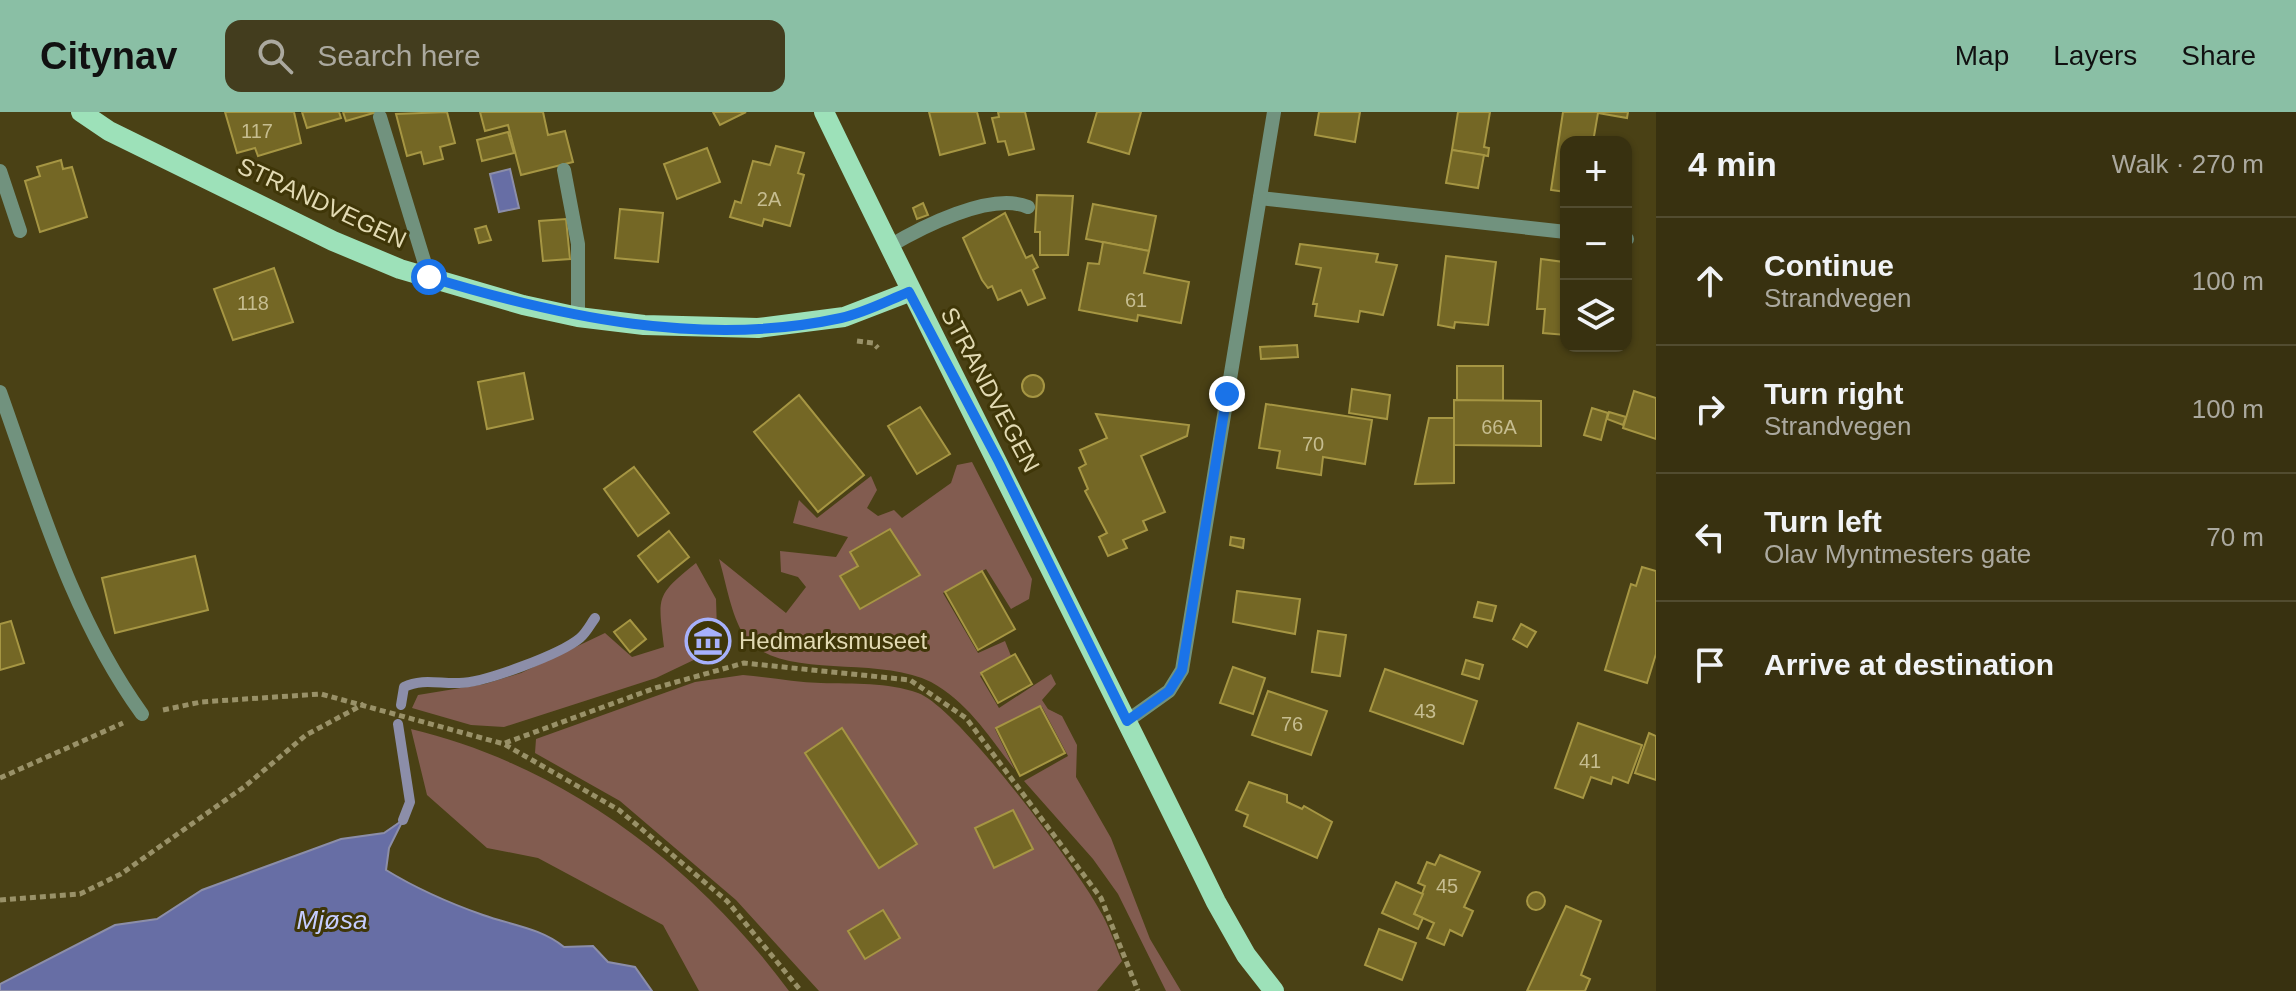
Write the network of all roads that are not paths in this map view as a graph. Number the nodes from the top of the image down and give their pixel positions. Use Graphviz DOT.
graph roads {
  1 [pos="81,112"];
  2 [pos="824,112"];
  3 [pos="1274,112"];
  4 [pos="380,117"];
  5 [pos="564,170"];
  6 [pos="0,171"];
  7 [pos="1260,198"];
  8 [pos="1028,207"];
  9 [pos="20,231"];
  10 [pos="1560,231"];
  11 [pos="888,247"];
  12 [pos="429,277"];
  13 [pos="909,292"];
  14 [pos="578,317"];
  15 [pos="0,392"];
  16 [pos="142,714"];
  17 [pos="1127,721"];
  18 [pos="1274,991"];
  1 -- 12 [label="main road, STRANDVEGEN"];
  2 -- 11 [label="main road"];
  3 -- 7 [label="street"];
  4 -- 12 [label="street"];
  5 -- 14 [label="street"];
  6 -- 9 [label="street"];
  7 -- 10 [label="street"];
  7 -- 17 [label="street"];
  8 -- 11 [label="street"];
  11 -- 13 [label="main road"];
  12 -- 14 [label="main road, STRANDVEGEN"];
  13 -- 14 [label="main road, STRANDVEGEN"];
  13 -- 17 [label="main road, STRANDVEGEN"];
  15 -- 16 [label="street"];
  17 -- 18 [label="main road, STRANDVEGEN"];
}
